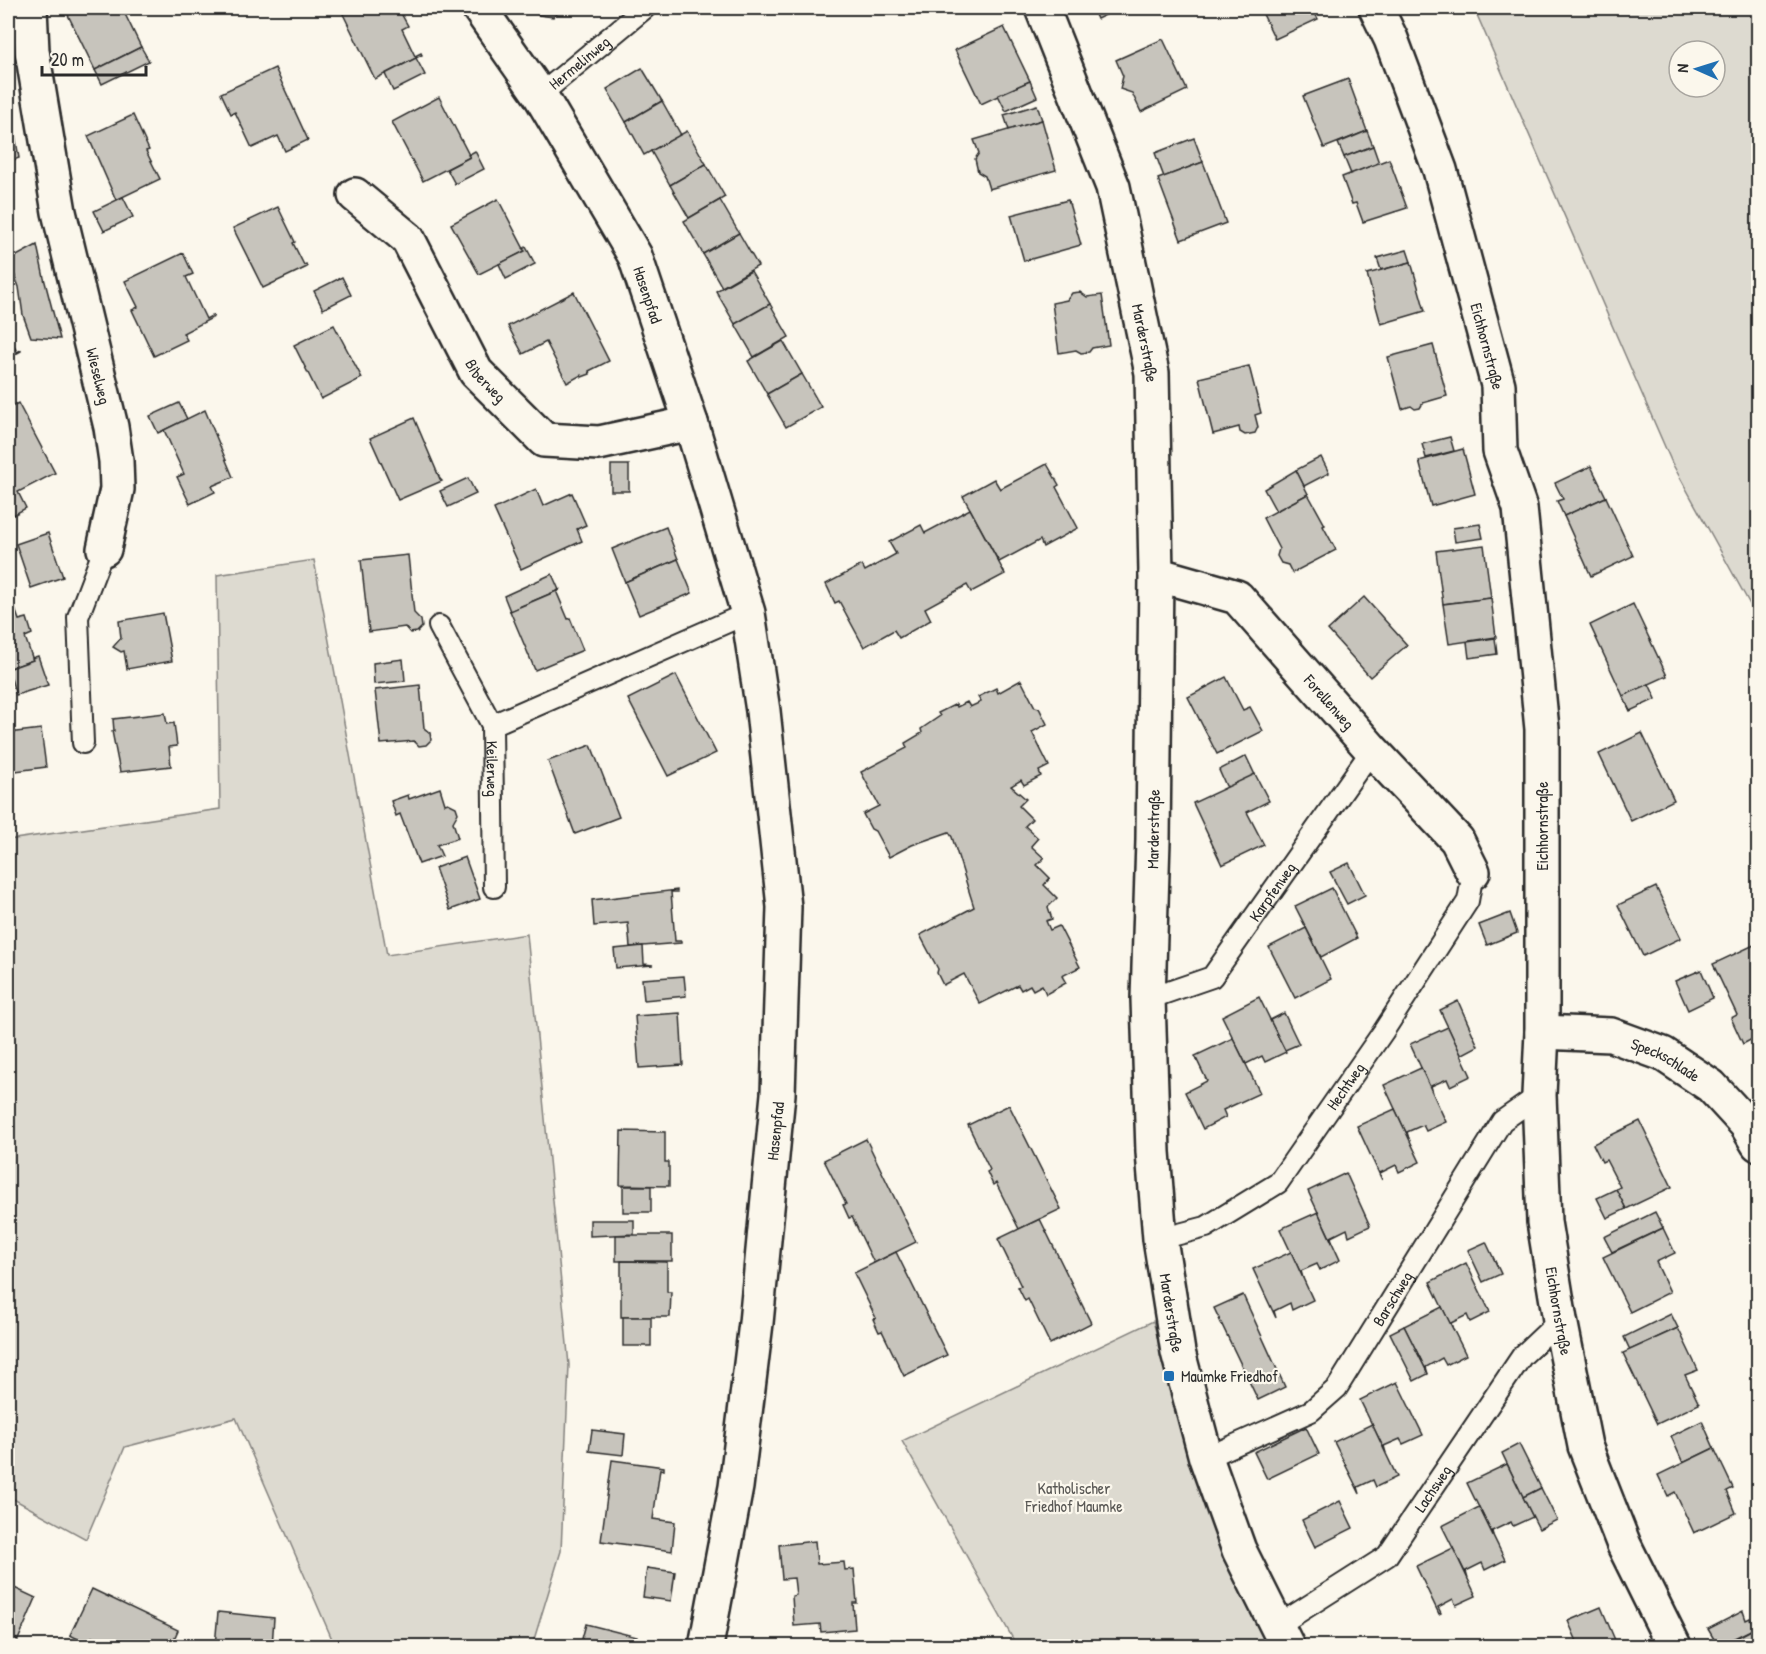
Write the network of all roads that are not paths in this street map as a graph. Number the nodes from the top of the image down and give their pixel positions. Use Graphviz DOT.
graph roads {
  1 [pos="30,8"];
  2 [pos="479,8"];
  3 [pos="645,8"];
  4 [pos="1042,8"];
  5 [pos="1376,8"];
  6 [pos="540,95"];
  7 [pos="355,195"];
  8 [pos="691,423"];
  9 [pos="104,549"];
  10 [pos="1156,574"];
  11 [pos="748,613"];
  12 [pos="439,626"];
  13 [pos="492,725"];
  14 [pos="83,742"];
  15 [pos="1372,750"];
  16 [pos="1473,872"];
  17 [pos="494,887"];
  18 [pos="1148,999"];
  19 [pos="1542,1032"];
  20 [pos="1539,1095"];
  21 [pos="1758,1144"];
  22 [pos="1161,1239"];
  23 [pos="1560,1320"];
  24 [pos="1206,1458"];
  25 [pos="1282,1636"];
  26 [pos="706,1647"];
  27 [pos="1674,1647"];
  1 -- 9 [label="street, Wieselweg"];
  2 -- 6 [label="street, Hasenpfad"];
  3 -- 6 [label="lane, Hermelinweg"];
  4 -- 10 [label="street, Marderstraße"];
  5 -- 19 [label="street, Eichhornstraße"];
  6 -- 8 [label="street, Hasenpfad"];
  7 -- 8 [label="street, Biberweg"];
  8 -- 11 [label="street, Hasenpfad"];
  9 -- 14 [label="lane, Wieselweg"];
  10 -- 15 [label="street, Forellenweg"];
  10 -- 18 [label="street, Marderstraße"];
  11 -- 13 [label="lane"];
  11 -- 26 [label="street, Hasenpfad"];
  12 -- 13 [label="lane, Keilerweg"];
  13 -- 17 [label="lane, Keilerweg"];
  15 -- 16 [label="street, Forellenweg"];
  15 -- 18 [label="lane, Karpfenweg"];
  16 -- 22 [label="lane, Hechtweg"];
  18 -- 22 [label="street, Marderstraße"];
  19 -- 20 [label="street, Eichhornstraße"];
  19 -- 21 [label="street, Speckschlade"];
  20 -- 23 [label="street, Eichhornstraße"];
  20 -- 24 [label="lane, Barschweg"];
  22 -- 24 [label="street, Marderstraße"];
  23 -- 25 [label="lane, Lachsweg"];
  23 -- 27 [label="street, Eichhornstraße"];
  24 -- 25 [label="street, Marderstraße"];
}
